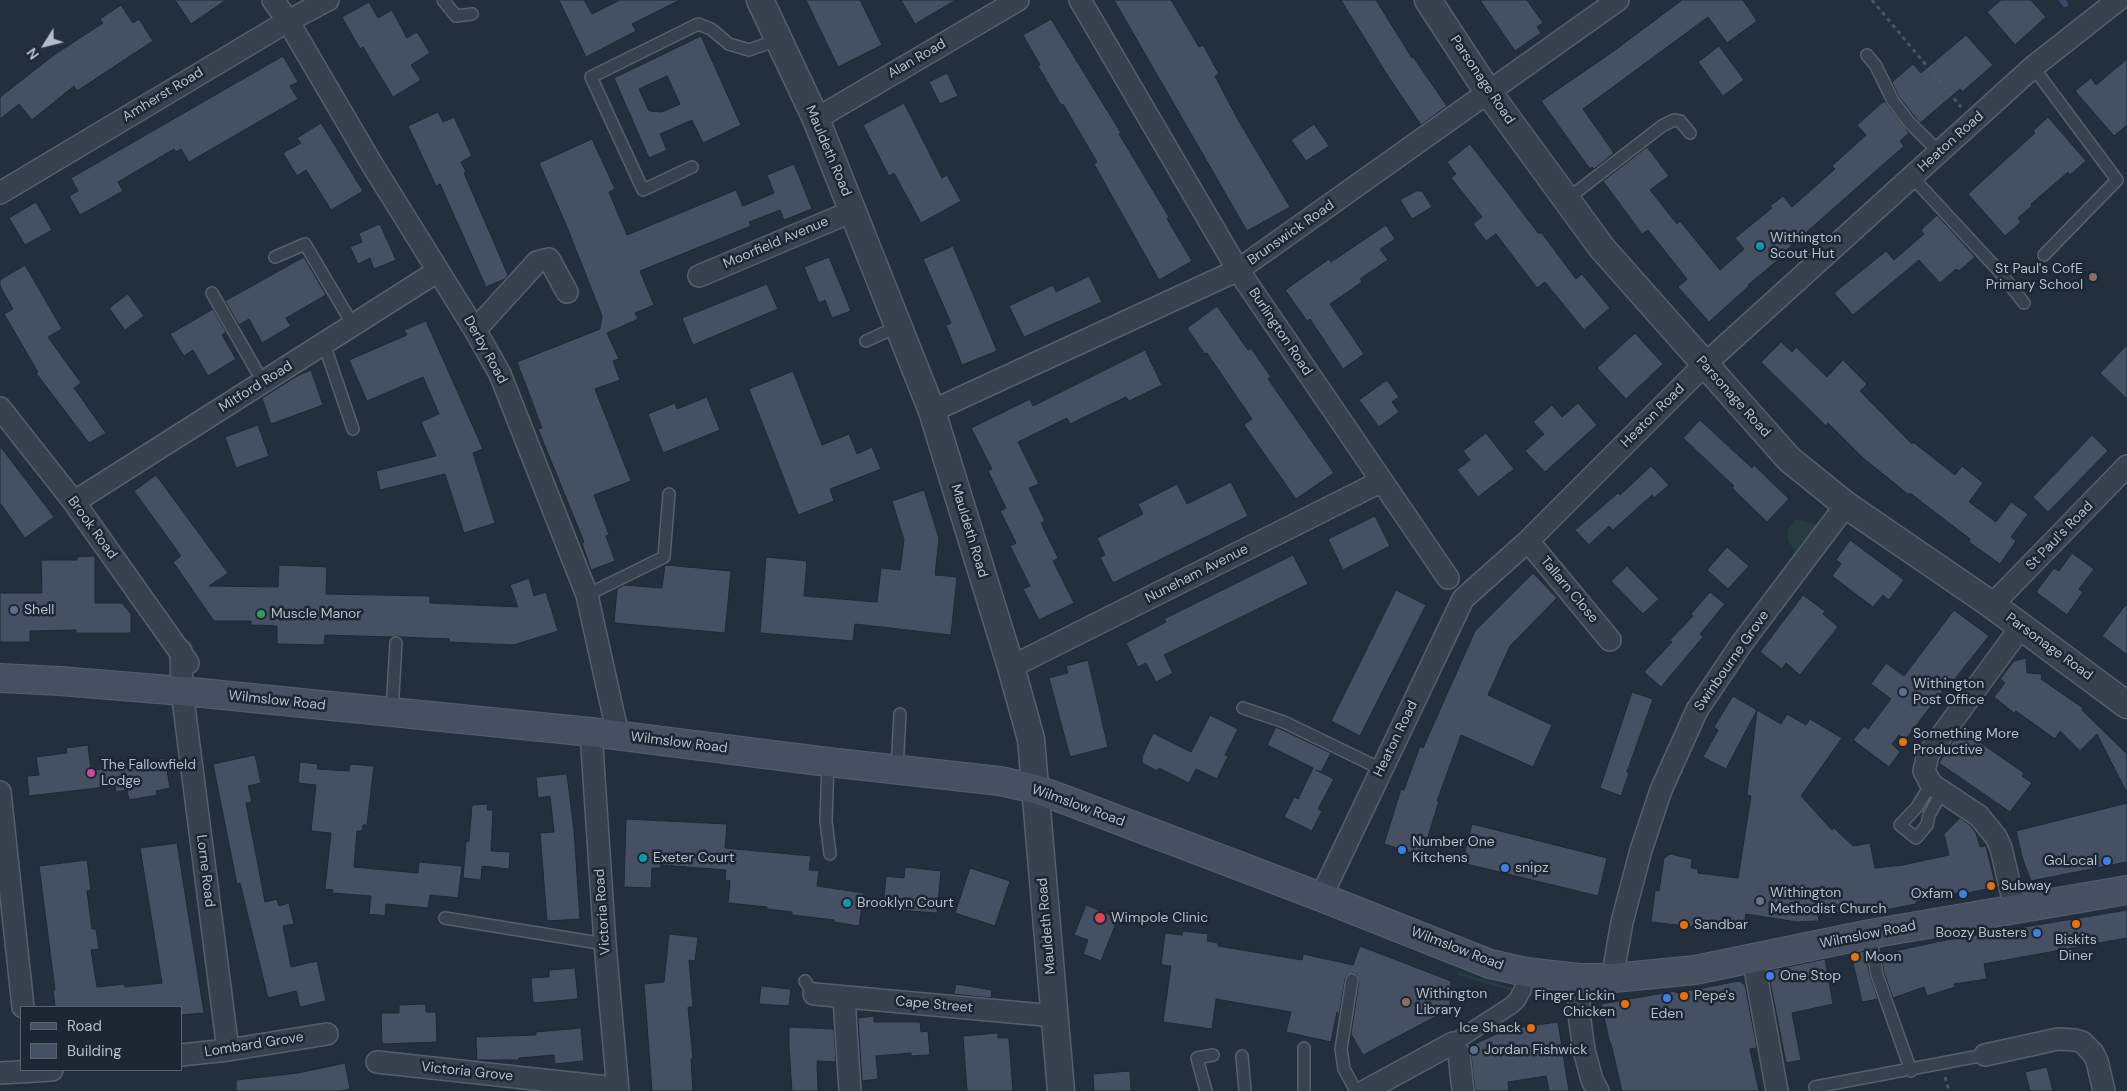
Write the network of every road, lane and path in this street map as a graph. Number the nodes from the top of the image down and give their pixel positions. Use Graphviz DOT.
graph roads {
  1 [pos="273,0"];
  2 [pos="328,0"];
  3 [pos="443,0"];
  4 [pos="760,0"];
  5 [pos="1018,0"];
  6 [pos="1080,0"];
  7 [pos="1428,0"];
  8 [pos="1618,0"];
  9 [pos="1872,0"];
  10 [pos="2118,0"];
  11 [pos="472,14"];
  12 [pos="288,21"];
  13 [pos="780,39"];
  14 [pos="1866,55"];
  15 [pos="2033,67"];
  16 [pos="1488,92"];
  17 [pos="816,119"];
  18 [pos="1973,122"];
  19 [pos="1690,133"];
  20 [pos="1940,152"];
  21 [pos="692,167"];
  22 [pos="1912,177"];
  23 [pos="0,193"];
  24 [pos="1566,200"];
  25 [pos="853,211"];
  26 [pos="2044,255"];
  27 [pos="275,258"];
  28 [pos="1238,270"];
  29 [pos="438,271"];
  30 [pos="699,276"];
  31 [pos="567,292"];
  32 [pos="212,293"];
  33 [pos="2024,303"];
  34 [pos="353,325"];
  35 [pos="899,326"];
  36 [pos="475,330"];
  37 [pos="866,341"];
  38 [pos="324,344"];
  39 [pos="1704,365"];
  40 [pos="263,382"];
  41 [pos="0,408"];
  42 [pos="932,410"];
  43 [pos="354,429"];
  44 [pos="2127,466"];
  45 [pos="1382,481"];
  46 [pos="669,494"];
  47 [pos="74,502"];
  48 [pos="1846,505"];
  49 [pos="1528,541"];
  50 [pos="1448,578"];
  51 [pos="587,595"];
  52 [pos="1992,606"];
  53 [pos="2021,626"];
  54 [pos="1610,640"];
  55 [pos="396,643"];
  56 [pos="1011,667"];
  57 [pos="0,678"];
  58 [pos="194,693"];
  59 [pos="2127,705"];
  60 [pos="1243,708"];
  61 [pos="392,712"];
  62 [pos="900,714"];
  63 [pos="591,732"];
  64 [pos="618,735"];
  65 [pos="828,762"];
  66 [pos="897,769"];
  67 [pos="1381,769"];
  68 [pos="1937,788"];
  69 [pos="1036,789"];
  70 [pos="0,792"];
  71 [pos="1917,806"];
  72 [pos="1929,815"];
  73 [pos="2,824"];
  74 [pos="830,854"];
  75 [pos="2127,890"];
  76 [pos="1321,897"];
  77 [pos="2015,908"];
  78 [pos="444,918"];
  79 [pos="1870,934"];
  80 [pos="605,944"];
  81 [pos="1753,957"];
  82 [pos="1579,978"];
  83 [pos="1614,978"];
  84 [pos="1352,980"];
  85 [pos="809,987"];
  86 [pos="1523,989"];
  87 [pos="844,997"];
  88 [pos="23,1006"];
  89 [pos="1055,1016"];
  90 [pos="327,1034"];
  91 [pos="1453,1043"];
  92 [pos="1304,1048"];
  93 [pos="228,1050"];
  94 [pos="182,1055"];
  95 [pos="1213,1055"];
  96 [pos="1985,1055"];
  97 [pos="1242,1056"];
  98 [pos="377,1062"];
  99 [pos="30,1071"];
  100 [pos="1911,1071"];
  101 [pos="0,1073"];
  102 [pos="1815,1088"];
  103 [pos="617,1089"];
  104 [pos="850,1091"];
  105 [pos="1061,1091"];
  106 [pos="1206,1091"];
  107 [pos="1245,1091"];
  108 [pos="1304,1091"];
  109 [pos="1356,1091"];
  110 [pos="1365,1091"];
  111 [pos="1463,1091"];
  112 [pos="1598,1091"];
  113 [pos="1777,1091"];
  114 [pos="2104,1091"];
  1 -- 12 [label="street, Derby Road"];
  2 -- 12 [label="street, Amherst Road"];
  3 -- 11 [label="lane"];
  4 -- 13 [label="street, Mauldeth Road"];
  5 -- 17 [label="street, Alan Road"];
  6 -- 28 [label="street, Burlington Road"];
  7 -- 16 [label="street, Parsonage Road"];
  8 -- 16 [label="street, Brunswick Road"];
  9 -- 18 [label="path"];
  10 -- 15 [label="street, Heaton Road"];
  12 -- 23 [label="street, Amherst Road"];
  12 -- 29 [label="street, Derby Road"];
  13 -- 17 [label="street, Mauldeth Road"];
  13 -- 21 [label="lane"];
  14 -- 20 [label="lane"];
  15 -- 18 [label="street, Heaton Road"];
  15 -- 26 [label="lane"];
  16 -- 24 [label="street, Parsonage Road"];
  16 -- 28 [label="street, Brunswick Road"];
  17 -- 25 [label="street, Mauldeth Road"];
  18 -- 20 [label="street, Heaton Road"];
  19 -- 24 [label="lane"];
  20 -- 22 [label="street, Heaton Road"];
  22 -- 33 [label="lane"];
  22 -- 39 [label="street, Heaton Road"];
  24 -- 39 [label="street, Parsonage Road"];
  25 -- 30 [label="street, Moorfield Avenue"];
  25 -- 35 [label="street, Mauldeth Road"];
  27 -- 34 [label="lane"];
  28 -- 42 [label="street, Brunswick Road"];
  28 -- 45 [label="street, Burlington Road"];
  29 -- 34 [label="street, Mitford Road"];
  29 -- 36 [label="street, Derby Road"];
  31 -- 36 [label="street"];
  32 -- 40 [label="lane"];
  34 -- 38 [label="street, Mitford Road"];
  35 -- 37 [label="lane"];
  35 -- 42 [label="street, Mauldeth Road"];
  36 -- 51 [label="street, Derby Road"];
  38 -- 40 [label="street, Mitford Road"];
  38 -- 43 [label="lane"];
  39 -- 48 [label="street, Parsonage Road"];
  39 -- 49 [label="street, Heaton Road"];
  40 -- 47 [label="street, Mitford Road"];
  41 -- 47 [label="street, Brook Road"];
  42 -- 56 [label="street, Mauldeth Road"];
  44 -- 52 [label="street, St Paul's Road"];
  45 -- 50 [label="street, Burlington Road"];
  45 -- 56 [label="street, Nuneham Avenue"];
  46 -- 51 [label="lane"];
  47 -- 58 [label="street, Brook Road"];
  48 -- 52 [label="street, Parsonage Road"];
  48 -- 83 [label="street, Swinbourne Grove"];
  49 -- 54 [label="street, Tallarn Close"];
  49 -- 67 [label="street, Heaton Road"];
  51 -- 64 [label="street, Derby Road"];
  52 -- 53 [label="street, Parsonage Road"];
  53 -- 59 [label="street, Parsonage Road"];
  53 -- 68 [label="street"];
  55 -- 61 [label="lane"];
  56 -- 69 [label="street, Mauldeth Road"];
  57 -- 58 [label="main road, Wilmslow Road"];
  58 -- 61 [label="main road, Wilmslow Road"];
  58 -- 93 [label="street, Lorne Road"];
  60 -- 67 [label="lane"];
  61 -- 63 [label="main road, Wilmslow Road"];
  62 -- 66 [label="lane"];
  63 -- 64 [label="main road, Wilmslow Road"];
  63 -- 80 [label="street, Victoria Road"];
  64 -- 65 [label="main road, Wilmslow Road"];
  65 -- 66 [label="main road, Wilmslow Road"];
  65 -- 74 [label="lane"];
  66 -- 69 [label="main road, Wilmslow Road"];
  67 -- 76 [label="street, Heaton Road"];
  68 -- 71 [label="lane"];
  68 -- 72 [label="lane"];
  68 -- 77 [label="street"];
  69 -- 76 [label="main road, Wilmslow Road"];
  69 -- 89 [label="street, Mauldeth Road"];
  70 -- 73 [label="street"];
  71 -- 72 [label="lane"];
  71 -- 72 [label="lane"];
  73 -- 88 [label="street"];
  75 -- 77 [label="main road, Wilmslow Road"];
  76 -- 82 [label="main road, Wilmslow Road"];
  77 -- 79 [label="main road, Wilmslow Road"];
  78 -- 80 [label="lane"];
  79 -- 81 [label="main road, Wilmslow Road"];
  79 -- 100 [label="lane"];
  80 -- 103 [label="street, Victoria Road"];
  81 -- 83 [label="main road, Wilmslow Road"];
  81 -- 113 [label="street"];
  82 -- 83 [label="main road, Wilmslow Road"];
  82 -- 112 [label="street"];
  84 -- 109 [label="lane"];
  85 -- 87 [label="street, Cape Street"];
  86 -- 91 [label="street"];
  87 -- 89 [label="street, Cape Street"];
  87 -- 104 [label="street"];
  89 -- 105 [label="street, Mauldeth Road"];
  90 -- 93 [label="street, Lombard Grove"];
  91 -- 110 [label="street"];
  91 -- 111 [label="street"];
  92 -- 108 [label="lane"];
  93 -- 94 [label="street, Lombard Grove"];
  95 -- 106 [label="lane"];
  96 -- 100 [label="lane"];
  96 -- 114 [label="street"];
  97 -- 107 [label="lane"];
  98 -- 103 [label="street, Victoria Grove"];
  99 -- 101 [label="street"];
  100 -- 102 [label="lane"];
}
